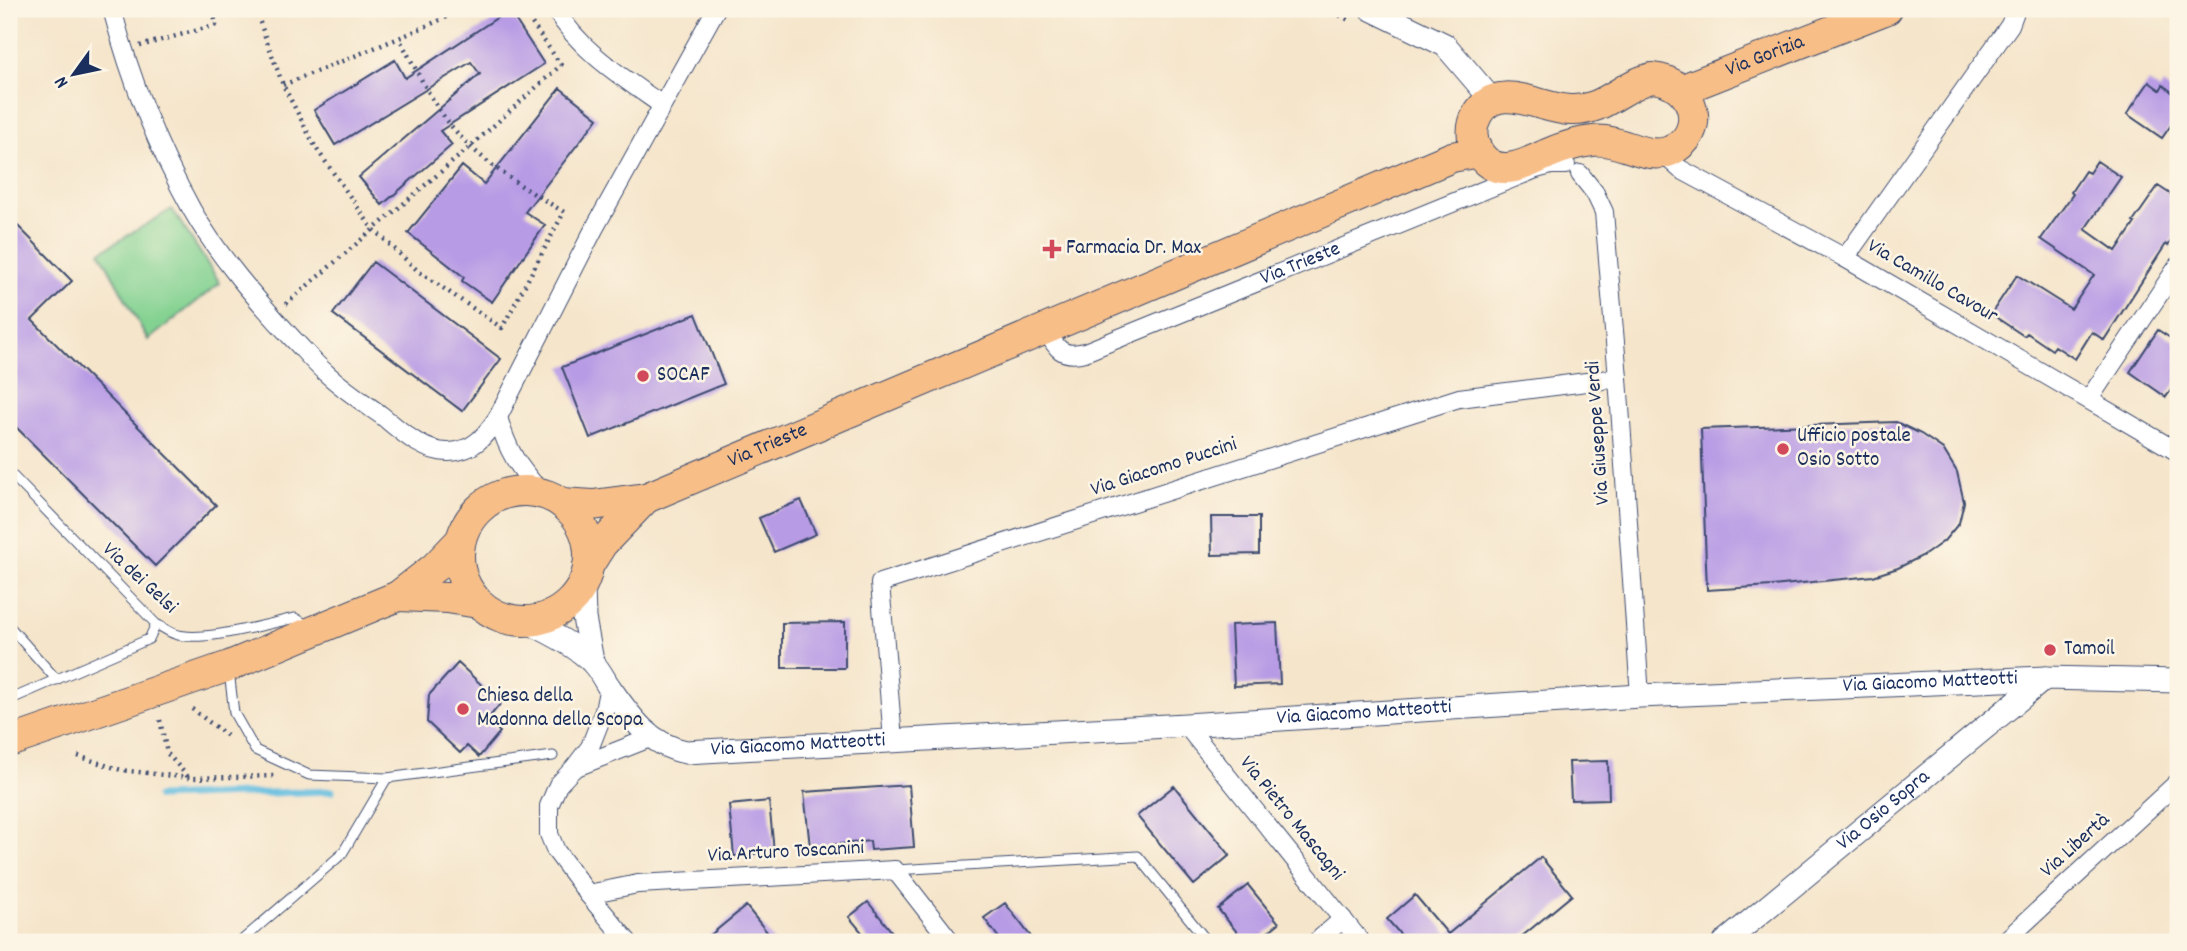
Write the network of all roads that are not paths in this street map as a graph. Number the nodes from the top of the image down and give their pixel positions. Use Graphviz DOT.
graph roads {
  1 [pos="112,9"];
  2 [pos="555,9"];
  3 [pos="716,9"];
  4 [pos="1371,9"];
  5 [pos="1887,9"];
  6 [pos="2016,9"];
  7 [pos="1684,92"];
  8 [pos="1492,100"];
  9 [pos="662,105"];
  10 [pos="1478,152"];
  11 [pos="1662,153"];
  12 [pos="1573,170"];
  13 [pos="1845,258"];
  14 [pos="2178,266"];
  15 [pos="1046,330"];
  16 [pos="1618,378"];
  17 [pos="2089,399"];
  18 [pos="498,417"];
  19 [pos="2178,452"];
  20 [pos="9,472"];
  21 [pos="552,498"];
  22 [pos="646,498"];
  23 [pos="460,541"];
  24 [pos="585,575"];
  25 [pos="398,596"];
  26 [pos="478,603"];
  27 [pos="528,622"];
  28 [pos="156,624"];
  29 [pos="9,626"];
  30 [pos="316,630"];
  31 [pos="592,661"];
  32 [pos="229,666"];
  33 [pos="2045,678"];
  34 [pos="57,680"];
  35 [pos="2178,681"];
  36 [pos="609,686"];
  37 [pos="1640,696"];
  38 [pos="9,700"];
  39 [pos="1186,725"];
  40 [pos="650,738"];
  41 [pos="893,740"];
  42 [pos="9,742"];
  43 [pos="553,756"];
  44 [pos="574,768"];
  45 [pos="387,778"];
  46 [pos="2178,782"];
  47 [pos="895,870"];
  48 [pos="588,894"];
  49 [pos="1343,919"];
  50 [pos="240,942"];
  51 [pos="628,942"];
  52 [pos="951,942"];
  53 [pos="1208,942"];
  54 [pos="1316,942"];
  55 [pos="1361,942"];
  56 [pos="1725,942"];
  57 [pos="2004,942"];
  1 -- 18 [label="street"];
  2 -- 9 [label="street"];
  3 -- 9 [label="street"];
  4 -- 8 [label="street"];
  5 -- 7 [label="main road, Via Gorizia"];
  6 -- 13 [label="street"];
  7 -- 8 [label="main road"];
  7 -- 11 [label="main road"];
  8 -- 10 [label="main road"];
  9 -- 18 [label="street"];
  10 -- 11 [label="main road"];
  10 -- 15 [label="main road, Via Trieste"];
  11 -- 13 [label="street, Via Camillo Cavour"];
  12 -- 15 [label="street, Via Trieste"];
  12 -- 16 [label="street, Via Giuseppe Verdi"];
  13 -- 17 [label="street, Via Camillo Cavour"];
  14 -- 17 [label="street"];
  15 -- 22 [label="main road, Via Trieste"];
  16 -- 37 [label="street, Via Giuseppe Verdi"];
  16 -- 41 [label="street, Via Giacomo Puccini"];
  17 -- 19 [label="street, Via Camillo Cavour"];
  18 -- 21 [label="street"];
  20 -- 28 [label="lane, Via dei Gelsi"];
  21 -- 22 [label="main road"];
  21 -- 23 [label="main road"];
  21 -- 24 [label="main road"];
  22 -- 24 [label="main road"];
  23 -- 25 [label="main road"];
  23 -- 26 [label="main road"];
  24 -- 27 [label="main road"];
  24 -- 31 [label="street"];
  25 -- 26 [label="main road"];
  25 -- 30 [label="main road"];
  26 -- 27 [label="main road"];
  27 -- 31 [label="street"];
  28 -- 30 [label="lane, Via dei Gelsi"];
  28 -- 34 [label="lane"];
  29 -- 34 [label="lane"];
  30 -- 32 [label="main road"];
  31 -- 36 [label="street, Via Giacomo Matteotti"];
  32 -- 42 [label="main road"];
  32 -- 45 [label="lane"];
  33 -- 35 [label="street, Via Giacomo Matteotti"];
  33 -- 37 [label="street, Via Giacomo Matteotti"];
  33 -- 56 [label="street, Via Osio Sopra"];
  34 -- 38 [label="lane"];
  36 -- 40 [label="street, Via Giacomo Matteotti"];
  36 -- 44 [label="street"];
  37 -- 39 [label="street, Via Giacomo Matteotti"];
  39 -- 41 [label="street, Via Giacomo Matteotti"];
  39 -- 49 [label="street, Via Pietro Mascagni"];
  40 -- 41 [label="street, Via Giacomo Matteotti"];
  40 -- 44 [label="street"];
  43 -- 45 [label="lane"];
  44 -- 48 [label="street"];
  45 -- 50 [label="lane"];
  46 -- 57 [label="street, Via Libertà"];
  47 -- 48 [label="street, Via Arturo Toscanini"];
  47 -- 52 [label="street, Via Arturo Toscanini"];
  47 -- 53 [label="lane"];
  48 -- 51 [label="street"];
  49 -- 54 [label="street"];
  49 -- 55 [label="street, Via Pietro Mascagni"];
}
